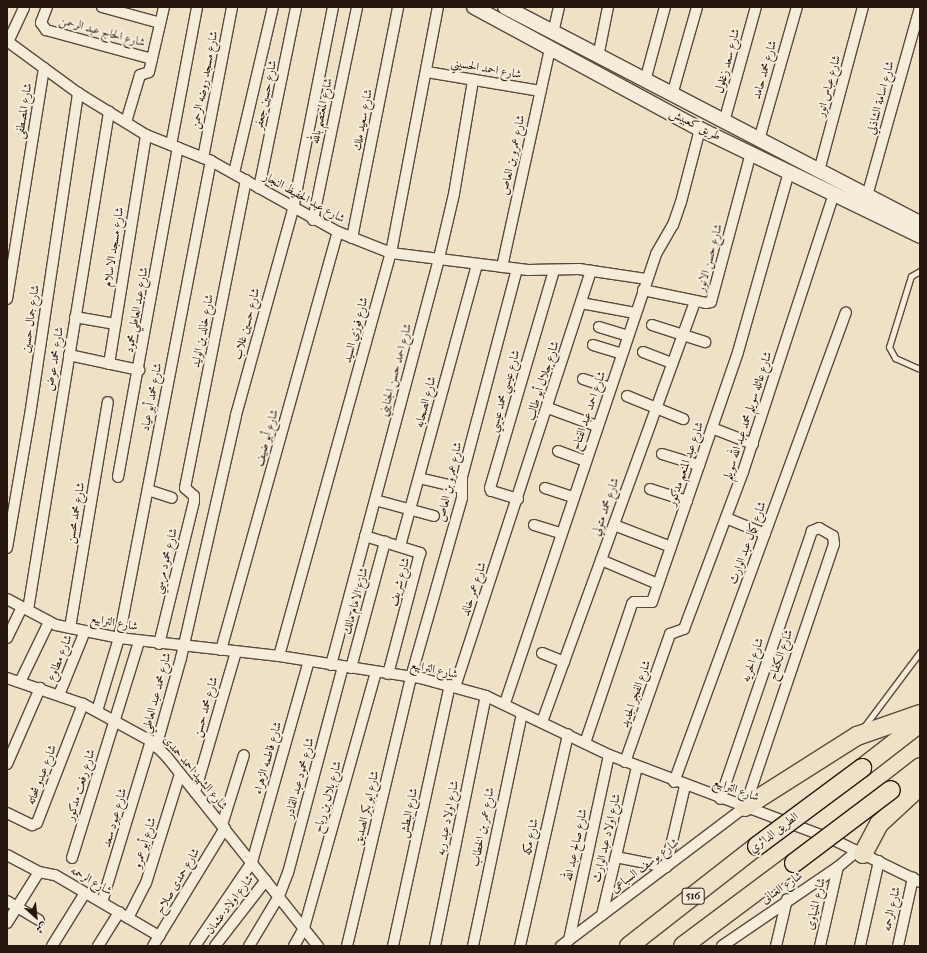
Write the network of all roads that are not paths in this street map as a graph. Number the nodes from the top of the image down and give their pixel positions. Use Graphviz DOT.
graph roads {
  1 [pos="24,7"];
  2 [pos="47,7"];
  3 [pos="102,7"];
  4 [pos="164,7"];
  5 [pos="197,7"];
  6 [pos="232,7"];
  7 [pos="273,7"];
  8 [pos="296,7"];
  9 [pos="333,7"];
  10 [pos="357,7"];
  11 [pos="398,7"];
  12 [pos="438,7"];
  13 [pos="474,7"];
  14 [pos="559,7"];
  15 [pos="608,7"];
  16 [pos="665,7"];
  17 [pos="697,7"];
  18 [pos="756,7"];
  19 [pos="797,7"];
  20 [pos="863,7"];
  21 [pos="920,7"];
  22 [pos="508,8"];
  23 [pos="160,23"];
  24 [pos="553,33"];
  25 [pos="8,41"];
  26 [pos="550,48"];
  27 [pos="598,57"];
  28 [pos="152,59"];
  29 [pos="44,68"];
  30 [pos="427,72"];
  31 [pos="473,80"];
  32 [pos="645,81"];
  33 [pos="540,91"];
  34 [pos="78,93"];
  35 [pos="672,95"];
  36 [pos="109,112"];
  37 [pos="126,122"];
  38 [pos="724,122"];
  39 [pos="700,129"];
  40 [pos="743,132"];
  41 [pos="146,134"];
  42 [pos="759,140"];
  43 [pos="175,146"];
  44 [pos="736,146"];
  45 [pos="751,153"];
  46 [pos="207,160"];
  47 [pos="819,171"];
  48 [pos="789,172"];
  49 [pos="234,173"];
  50 [pos="246,180"];
  51 [pos="259,188"];
  52 [pos="834,193"];
  53 [pos="868,196"];
  54 [pos="293,209"];
  55 [pos="312,220"];
  56 [pos="920,223"];
  57 [pos="338,232"];
  58 [pos="920,236"];
  59 [pos="352,238"];
  60 [pos="391,253"];
  61 [pos="440,258"];
  62 [pos="478,264"];
  63 [pos="502,267"];
  64 [pos="517,269"];
  65 [pos="554,271"];
  66 [pos="592,271"];
  67 [pos="920,271"];
  68 [pos="647,279"];
  69 [pos="643,290"];
  70 [pos="7,299"];
  71 [pos="695,301"];
  72 [pos="581,303"];
  73 [pos="846,312"];
  74 [pos="635,313"];
  75 [pos="75,317"];
  76 [pos="115,324"];
  77 [pos="652,325"];
  78 [pos="599,327"];
  79 [pos="683,335"];
  80 [pos="628,336"];
  81 [pos="705,342"];
  82 [pos="593,345"];
  83 [pos="643,352"];
  84 [pos="622,354"];
  85 [pos="69,355"];
  86 [pos="672,363"];
  87 [pos="108,364"];
  88 [pos="920,369"];
  89 [pos="140,370"];
  90 [pos="583,379"];
  91 [pos="610,388"];
  92 [pos="627,396"];
  93 [pos="108,402"];
  94 [pos="656,407"];
  95 [pos="548,408"];
  96 [pos="683,418"];
  97 [pos="597,426"];
  98 [pos="712,428"];
  99 [pos="753,444"];
  100 [pos="558,451"];
  101 [pos="662,454"];
  102 [pos="585,461"];
  103 [pos="699,465"];
  104 [pos="118,477"];
  105 [pos="419,478"];
  106 [pos="185,488"];
  107 [pos="461,488"];
  108 [pos="545,488"];
  109 [pos="650,489"];
  110 [pos="148,490"];
  111 [pos="573,497"];
  112 [pos="172,498"];
  113 [pos="518,499"];
  114 [pos="375,500"];
  115 [pos="687,501"];
  116 [pos="410,510"];
  117 [pos="434,516"];
  118 [pos="726,518"];
  119 [pos="534,525"];
  120 [pos="614,525"];
  121 [pos="812,531"];
  122 [pos="561,533"];
  123 [pos="765,534"];
  124 [pos="365,536"];
  125 [pos="385,542"];
  126 [pos="400,546"];
  127 [pos="671,547"];
  128 [pos="7,548"];
  129 [pos="601,560"];
  130 [pos="658,584"];
  131 [pos="7,599"];
  132 [pos="25,609"];
  133 [pos="49,622"];
  134 [pos="70,628"];
  135 [pos="85,631"];
  136 [pos="670,634"];
  137 [pos="7,638"];
  138 [pos="119,638"];
  139 [pos="139,641"];
  140 [pos="159,644"];
  141 [pos="182,646"];
  142 [pos="221,650"];
  143 [pos="236,652"];
  144 [pos="920,652"];
  145 [pos="542,653"];
  146 [pos="279,656"];
  147 [pos="309,661"];
  148 [pos="564,662"];
  149 [pos="331,665"];
  150 [pos="347,667"];
  151 [pos="376,672"];
  152 [pos="388,674"];
  153 [pos="412,677"];
  154 [pos="7,678"];
  155 [pos="20,682"];
  156 [pos="453,686"];
  157 [pos="40,688"];
  158 [pos="59,695"];
  159 [pos="486,696"];
  160 [pos="505,703"];
  161 [pos="83,704"];
  162 [pos="97,711"];
  163 [pos="522,714"];
  164 [pos="920,714"];
  165 [pos="115,720"];
  166 [pos="542,722"];
  167 [pos="920,723"];
  168 [pos="568,734"];
  169 [pos="857,736"];
  170 [pos="585,743"];
  171 [pos="153,744"];
  172 [pos="244,755"];
  173 [pos="609,755"];
  174 [pos="626,762"];
  175 [pos="7,764"];
  176 [pos="637,767"];
  177 [pos="920,767"];
  178 [pos="180,774"];
  179 [pos="674,782"];
  180 [pos="685,786"];
  181 [pos="920,786"];
  182 [pos="195,792"];
  183 [pos="720,799"];
  184 [pos="745,807"];
  185 [pos="7,813"];
  186 [pos="223,827"];
  187 [pos="866,855"];
  188 [pos="7,856"];
  189 [pos="616,857"];
  190 [pos="72,858"];
  191 [pos="252,862"];
  192 [pos="666,867"];
  193 [pos="838,867"];
  194 [pos="39,872"];
  195 [pos="266,880"];
  196 [pos="916,880"];
  197 [pos="85,893"];
  198 [pos="279,896"];
  199 [pos="787,899"];
  200 [pos="7,901"];
  201 [pos="102,902"];
  202 [pos="17,906"];
  203 [pos="119,912"];
  204 [pos="602,915"];
  205 [pos="128,918"];
  206 [pos="39,920"];
  207 [pos="7,922"];
  208 [pos="304,928"];
  209 [pos="159,936"];
  210 [pos="565,943"];
  211 [pos="724,945"];
  212 [pos="52,946"];
  213 [pos="98,946"];
  214 [pos="153,946"];
  215 [pos="195,946"];
  216 [pos="215,946"];
  217 [pos="249,946"];
  218 [pos="294,946"];
  219 [pos="318,946"];
  220 [pos="347,946"];
  221 [pos="393,946"];
  222 [pos="435,946"];
  223 [pos="473,946"];
  224 [pos="520,946"];
  225 [pos="629,946"];
  226 [pos="683,946"];
  227 [pos="776,946"];
  228 [pos="820,946"];
  229 [pos="860,946"];
  230 [pos="898,946"];
  1 -- 25 [label="street"];
  2 -- 28 [label="street, شارع الحاج عبد الرحمن"];
  3 -- 23 [label="street"];
  4 -- 23 [label="street"];
  5 -- 43 [label="street, شارع عبد العاطي محمود"];
  6 -- 46 [label="street, شارع مسجد روضه الرحمن"];
  7 -- 49 [label="street"];
  8 -- 51 [label="street, شارع حسين جعفر"];
  9 -- 54 [label="street, شارع حسين غلاب"];
  10 -- 55 [label="street, شارع المعتصم بالله"];
  11 -- 59 [label="street, شارع سعيد ملك"];
  12 -- 30 [label="street, شارع فوزي السيد"];
  13 -- 26 [label="street, طريق كعبيش"];
  14 -- 24 [label="street"];
  15 -- 27 [label="street"];
  16 -- 32 [label="street"];
  17 -- 35 [label="street"];
  18 -- 38 [label="street, شارع سعد زغلول"];
  19 -- 42 [label="street, شارع محمد حامد"];
  20 -- 47 [label="street, شارع عباس انور"];
  21 -- 53 [label="street, شارع اسامة الشاذلي"];
  22 -- 24 [label="street, طريق كعبيش"];
  23 -- 28 [label="street"];
  24 -- 27 [label="street, طريق كعبيش"];
  25 -- 29 [label="street, شارع عبد الحفيظ النجار"];
  26 -- 33 [label="street, شارع عمرو بن العاص"];
  26 -- 39 [label="street, طريق كعبيش"];
  27 -- 32 [label="street, طريق كعبيش"];
  28 -- 37 [label="street"];
  29 -- 34 [label="street, شارع عبد الحفيظ النجار"];
  29 -- 70 [label="street, شارع المصطفى"];
  30 -- 31 [label="street, شارع احمد الحسيني"];
  30 -- 60 [label="street, شارع فوزي السيد"];
  31 -- 33 [label="street, شارع احمد الحسيني"];
  31 -- 61 [label="street, شارع احمد حسن الجنايني"];
  32 -- 35 [label="street, طريق كعبيش"];
  33 -- 63 [label="street, شارع عمرو بن العاص"];
  34 -- 36 [label="street, شارع عبد الحفيظ النجار"];
  34 -- 128 [label="street, شارع جمال حسين"];
  35 -- 38 [label="street, طريق كعبيش"];
  36 -- 37 [label="street, شارع عبد الحفيظ النجار"];
  36 -- 75 [label="street, شارع محمد عوض"];
  37 -- 41 [label="street, شارع عبد الحفيظ النجار"];
  38 -- 40 [label="street, طريق كعبيش"];
  39 -- 44 [label="street, طريق كعبيش"];
  39 -- 68 [label="street, شارع احمد عبد الفتاح"];
  40 -- 42 [label="street, طريق كعبيش"];
  40 -- 44 [label="street"];
  41 -- 43 [label="street, شارع عبد الحفيظ النجار"];
  41 -- 76 [label="street, شارع مسجد الاسلام"];
  42 -- 47 [label="street, طريق كعبيش"];
  43 -- 46 [label="street, شارع عبد الحفيظ النجار"];
  43 -- 89 [label="street, شارع عبد العاطي محمود"];
  44 -- 45 [label="street, طريق كعبيش"];
  45 -- 48 [label="street, طريق كعبيش"];
  45 -- 71 [label="street, شارع حسن الانور"];
  46 -- 49 [label="street, شارع عبد الحفيظ النجار"];
  46 -- 110 [label="street, شارع محمد أبو عياد"];
  47 -- 53 [label="street, طريق كعبيش"];
  48 -- 52 [label="street, طريق كعبيش"];
  48 -- 98 [label="street, شارع عبد المنعم مدكور"];
  49 -- 50 [label="street, شارع عبد الحفيظ النجار"];
  50 -- 51 [label="street, شارع عبد الحفيظ النجار"];
  50 -- 106 [label="street, شارع خالد بن الوليد"];
  51 -- 54 [label="street, شارع عبد الحفيظ النجار"];
  52 -- 58 [label="street, طريق كعبيش"];
  52 -- 99 [label="street, شارع عائله سويلم محمد عبد الله سويلم"];
  53 -- 56 [label="street, طريق كعبيش"];
  54 -- 55 [label="street, شارع عبد الحفيظ النجار"];
  54 -- 141 [label="street, شارع حسين غلاب"];
  55 -- 57 [label="street, شارع عبد الحفيظ النجار"];
  57 -- 59 [label="street, شارع عبد الحفيظ النجار"];
  57 -- 142 [label="street, شارع أبو ضيف"];
  59 -- 60 [label="street, شارع عبد الحفيظ النجار"];
  60 -- 61 [label="street, شارع عبد الحفيظ النجار"];
  60 -- 146 [label="street, شارع فوزي السيد"];
  61 -- 62 [label="street, شارع عبد الحفيظ النجار"];
  61 -- 114 [label="street, شارع احمد حسن الجنايني"];
  62 -- 63 [label="street, شارع عبد الحفيظ النجار"];
  62 -- 105 [label="street, شارع الصحابه"];
  63 -- 64 [label="street, شارع عبد الحفيظ النجار"];
  64 -- 65 [label="street, شارع عبد الحفيظ النجار"];
  64 -- 107 [label="street, شارع عمرو بن العاص"];
  65 -- 66 [label="street, شارع عبد الحفيظ النجار"];
  65 -- 113 [label="street, شارع عيسي محمد عيسي"];
  66 -- 68 [label="street, شارع عبد الحفيظ النجار"];
  66 -- 72 [label="street, شارع جلال أبو طالب"];
  67 -- 88 [label="lane"];
  68 -- 69 [label="street, شارع احمد عبد الفتاح"];
  69 -- 71 [label="street, شارع حسن الانور"];
  69 -- 74 [label="street, شارع احمد عبد الفتاح"];
  71 -- 79 [label="street, شارع محمد متولي"];
  72 -- 74 [label="street"];
  72 -- 95 [label="street, شارع جلال أبو طالب"];
  73 -- 123 [label="street, شارع كمال عبد الوارث"];
  74 -- 80 [label="street, شارع احمد عبد الفتاح"];
  75 -- 76 [label="street"];
  75 -- 85 [label="street, شارع محمد عوض"];
  76 -- 87 [label="street, شارع مسجد الاسلام"];
  77 -- 79 [label="street"];
  78 -- 80 [label="street"];
  79 -- 81 [label="street"];
  79 -- 86 [label="street, شارع محمد متولي"];
  80 -- 84 [label="street, شارع احمد عبد الفتاح"];
  82 -- 84 [label="street"];
  83 -- 86 [label="street"];
  84 -- 91 [label="street, شارع احمد عبد الفتاح"];
  85 -- 87 [label="street"];
  85 -- 132 [label="street, شارع محمد عوض"];
  86 -- 94 [label="street, شارع محمد متولي"];
  87 -- 89 [label="street"];
  89 -- 104 [label="street, شارع عبد العاطي محمود"];
  90 -- 91 [label="street"];
  91 -- 97 [label="street, شارع احمد عبد الفتاح"];
  92 -- 94 [label="street"];
  93 -- 134 [label="street, شارع محمد محسن"];
  94 -- 96 [label="street"];
  94 -- 120 [label="street, شارع محمد متولي"];
  95 -- 97 [label="street"];
  95 -- 113 [label="street, شارع جلال أبو طالب"];
  97 -- 102 [label="street, شارع احمد عبد الفتاح"];
  98 -- 99 [label="street"];
  98 -- 103 [label="street, شارع عبد المنعم مدكور"];
  99 -- 118 [label="street, شارع عائله سويلم محمد عبد الله سويلم"];
  100 -- 102 [label="street"];
  101 -- 103 [label="street"];
  102 -- 111 [label="street, شارع احمد عبد الفتاح"];
  103 -- 115 [label="street, شارع عبد المنعم مدكور"];
  105 -- 107 [label="street"];
  105 -- 116 [label="street, شارع الصحابه"];
  106 -- 140 [label="street, شارع محمود مرسي"];
  107 -- 153 [label="street, شارع عمرو بن العاص"];
  108 -- 111 [label="street"];
  109 -- 115 [label="street"];
  110 -- 112 [label="street"];
  110 -- 138 [label="street, شارع محمد أبو عياد"];
  111 -- 122 [label="street, شارع احمد عبد الفتاح"];
  113 -- 156 [label="street, شارع عمر خالد"];
  114 -- 116 [label="street"];
  114 -- 124 [label="street, شارع احمد حسن الجنايني"];
  115 -- 127 [label="street, شارع عبد المنعم مدكور"];
  116 -- 117 [label="street"];
  116 -- 126 [label="street, شارع الصحابه"];
  118 -- 123 [label="street"];
  118 -- 136 [label="street, شارع عائله سويلم محمد عبد الله سويلم"];
  119 -- 122 [label="street"];
  120 -- 127 [label="street"];
  120 -- 129 [label="street, شارع محمد متولي"];
  121 -- 183 [label="street, شارع الحريه"];
  121 -- 184 [label="street, شارع الكفاح"];
  122 -- 160 [label="street, شارع احمد عبد الفتاح"];
  123 -- 179 [label="street, شارع كمال عبد الوارث"];
  124 -- 125 [label="street, شارع شريف"];
  124 -- 149 [label="street, شارع احمد حسن الجنايني"];
  125 -- 126 [label="street, شارع شريف"];
  125 -- 150 [label="street, شارع الامام مالك"];
  126 -- 152 [label="street, شارع شريف"];
  127 -- 130 [label="street, شارع عبد المنعم مدكور"];
  129 -- 130 [label="street"];
  129 -- 148 [label="street, شارع محمد متولي"];
  130 -- 170 [label="street, شارع عبد المنعم مدكور"];
  131 -- 132 [label="street, شارع الترابيع"];
  132 -- 133 [label="street, شارع الترابيع"];
  132 -- 137 [label="street, شارع محمد عوض"];
  133 -- 134 [label="street, شارع الترابيع"];
  133 -- 155 [label="street"];
  134 -- 135 [label="street, شارع الترابيع"];
  135 -- 138 [label="street, شارع الترابيع"];
  135 -- 158 [label="street, شارع مطاوع"];
  136 -- 174 [label="street, شارع الفجر الجديد"];
  138 -- 139 [label="street, شارع الترابيع"];
  138 -- 162 [label="street, شارع محمد أبو عياد"];
  139 -- 140 [label="street, شارع الترابيع"];
  139 -- 165 [label="street, شارع رفعت مدكور"];
  140 -- 141 [label="street, شارع الترابيع"];
  141 -- 142 [label="street, شارع الترابيع"];
  141 -- 171 [label="street, شارع محمد عبد العاطي"];
  142 -- 143 [label="street, شارع الترابيع"];
  143 -- 146 [label="street, شارع الترابيع"];
  143 -- 182 [label="street, شارع محمد حسن"];
  144 -- 169 [label="lane"];
  145 -- 148 [label="street"];
  146 -- 147 [label="street, شارع الترابيع"];
  147 -- 149 [label="street, شارع الترابيع"];
  147 -- 191 [label="street, شارع فاطمه الزهراء"];
  148 -- 166 [label="street, شارع محمد متولي"];
  149 -- 150 [label="street, شارع الترابيع"];
  150 -- 151 [label="street, شارع الترابيع"];
  150 -- 198 [label="street, شارع محمود عبد القادر"];
  151 -- 152 [label="street, شارع الترابيع"];
  151 -- 208 [label="street, شارع بلال بن رباح"];
  152 -- 153 [label="street, شارع الترابيع"];
  153 -- 156 [label="street, شارع الترابيع"];
  153 -- 220 [label="street, شارع ابو بكر الصديق"];
  154 -- 155 [label="street, شارع الشهيد احمد حمدى"];
  155 -- 157 [label="street, شارع الشهيد احمد حمدى"];
  156 -- 159 [label="street, شارع الترابيع"];
  156 -- 221 [label="street, شارع البطش"];
  157 -- 158 [label="street, شارع الشهيد احمد حمدى"];
  157 -- 175 [label="street"];
  158 -- 161 [label="street, شارع الشهيد احمد حمدى"];
  159 -- 160 [label="street, شارع الترابيع"];
  159 -- 222 [label="street, شارع اولاد عبد ربه"];
  160 -- 163 [label="street, شارع الترابيع"];
  161 -- 162 [label="street, شارع الشهيد احمد حمدى"];
  161 -- 185 [label="street, شارع عبدو شحاته"];
  162 -- 165 [label="street, شارع الشهيد احمد حمدى"];
  163 -- 166 [label="street, شارع الترابيع"];
  163 -- 223 [label="street, شارع عمر بن الخطاب"];
  164 -- 169 [label="highway"];
  165 -- 171 [label="street, شارع الشهيد احمد حمدى"];
  165 -- 190 [label="street, شارع رفعت مدكور"];
  166 -- 168 [label="street, شارع الترابيع"];
  167 -- 225 [label="highway, الطريق الدائري / 516, bridge"];
  168 -- 170 [label="street, شارع الترابيع"];
  168 -- 224 [label="street, شارع مكه"];
  169 -- 184 [label="highway"];
  170 -- 173 [label="street, شارع الترابيع"];
  171 -- 178 [label="street, شارع الشهيد احمد حمدى"];
  171 -- 201 [label="street, شارع عبود سعد"];
  172 -- 186 [label="street, شارع حمدى صلاح"];
  173 -- 174 [label="street, شارع الترابيع"];
  173 -- 210 [label="street, شارع صالح عبد الله"];
  174 -- 176 [label="street, شارع الترابيع"];
  176 -- 179 [label="street, شارع الترابيع"];
  176 -- 189 [label="street, شارع اولاد عبد الوارث"];
  177 -- 226 [label="highway, bridge"];
  178 -- 182 [label="street, شارع الشهيد احمد حمدى"];
  178 -- 205 [label="street, شارع أبو عمرو"];
  179 -- 180 [label="street, شارع الترابيع"];
  180 -- 183 [label="street, شارع الترابيع"];
  180 -- 192 [label="street"];
  181 -- 187 [label="highway"];
  182 -- 186 [label="street, شارع الشهيد احمد حمدى"];
  183 -- 184 [label="street, شارع الترابيع"];
  184 -- 187 [label="street, شارع الترابيع"];
  184 -- 192 [label="street, شارع يوسف السباعى"];
  186 -- 191 [label="street, شارع الشهيد احمد حمدى"];
  186 -- 209 [label="street, شارع حمدى صلاح"];
  187 -- 193 [label="street, شارع العنانى"];
  187 -- 196 [label="street, شارع الترابيع"];
  187 -- 229 [label="street"];
  188 -- 194 [label="street, شارع الرحمه"];
  189 -- 192 [label="street"];
  189 -- 204 [label="street, شارع اولاد عبد الوارث"];
  191 -- 195 [label="street, شارع الشهيد احمد حمدى"];
  191 -- 215 [label="street, شارع فاطمه الزهراء"];
  192 -- 204 [label="street, شارع يوسف السباعى"];
  193 -- 199 [label="street, شارع العنانى"];
  193 -- 228 [label="street, شارع المنياوى"];
  194 -- 197 [label="street, شارع الرحمه"];
  194 -- 202 [label="street"];
  195 -- 198 [label="street, شارع الشهيد احمد حمدى"];
  195 -- 216 [label="street, شارع اولاد عثمان"];
  196 -- 230 [label="street, شارع الرحمه"];
  197 -- 201 [label="street, شارع الرحمه"];
  197 -- 212 [label="street"];
  198 -- 208 [label="street, شارع الشهيد احمد حمدى"];
  198 -- 217 [label="street"];
  199 -- 211 [label="street, شارع العنانى"];
  199 -- 227 [label="street"];
  200 -- 202 [label="street"];
  201 -- 203 [label="street, شارع الرحمه"];
  202 -- 206 [label="street"];
  202 -- 207 [label="street"];
  203 -- 205 [label="street, شارع الرحمه"];
  203 -- 213 [label="street"];
  204 -- 210 [label="street, شارع يوسف السباعى"];
  205 -- 209 [label="street, شارع الرحمه"];
  208 -- 218 [label="street, شارع بلال بن رباح"];
  208 -- 219 [label="street, شارع الشهيد احمد حمدى"];
  209 -- 214 [label="street, شارع حمدى صلاح"];
}
